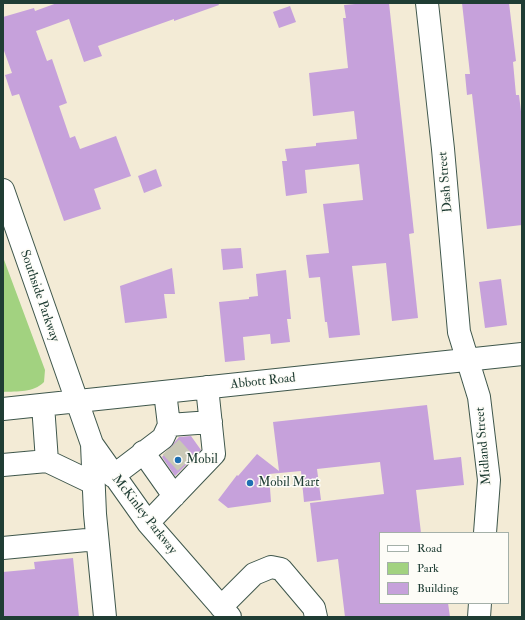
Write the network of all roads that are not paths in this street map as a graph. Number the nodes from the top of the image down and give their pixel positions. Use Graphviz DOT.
graph roads {
  1 [pos="427,3"];
  2 [pos="3,190"];
  3 [pos="522,354"];
  4 [pos="468,360"];
  5 [pos="207,387"];
  6 [pos="165,392"];
  7 [pos="76,402"];
  8 [pos="43,405"];
  9 [pos="3,409"];
  10 [pos="211,422"];
  11 [pos="168,436"];
  12 [pos="143,452"];
  13 [pos="47,461"];
  14 [pos="3,465"];
  15 [pos="103,479"];
  16 [pos="174,496"];
  17 [pos="148,523"];
  18 [pos="485,532"];
  19 [pos="97,539"];
  20 [pos="3,548"];
  21 [pos="480,604"];
  22 [pos="226,612"];
  23 [pos="105,617"];
  24 [pos="316,617"];
  25 [pos="479,617"];
  1 -- 4 [label="street, Dash Street"];
  2 -- 7 [label="street, Southside Parkway"];
  3 -- 4 [label="street, Abbott Road"];
  4 -- 5 [label="street, Abbott Road"];
  4 -- 18 [label="street, Midland Street"];
  5 -- 6 [label="street, Abbott Road"];
  5 -- 10 [label="street"];
  6 -- 7 [label="street, Abbott Road"];
  6 -- 11 [label="street"];
  7 -- 8 [label="street, Abbott Road"];
  7 -- 15 [label="street"];
  8 -- 9 [label="street, Abbott Road"];
  8 -- 13 [label="street"];
  10 -- 11 [label="street"];
  10 -- 16 [label="street"];
  11 -- 12 [label="street"];
  12 -- 15 [label="street"];
  12 -- 16 [label="street"];
  13 -- 14 [label="street"];
  13 -- 15 [label="street"];
  15 -- 17 [label="street, McKinley Parkway"];
  15 -- 19 [label="street"];
  16 -- 17 [label="street"];
  17 -- 22 [label="street, McKinley Parkway"];
  19 -- 20 [label="street"];
  19 -- 23 [label="street"];
  21 -- 25 [label="street"];
  22 -- 24 [label="street"];
}
